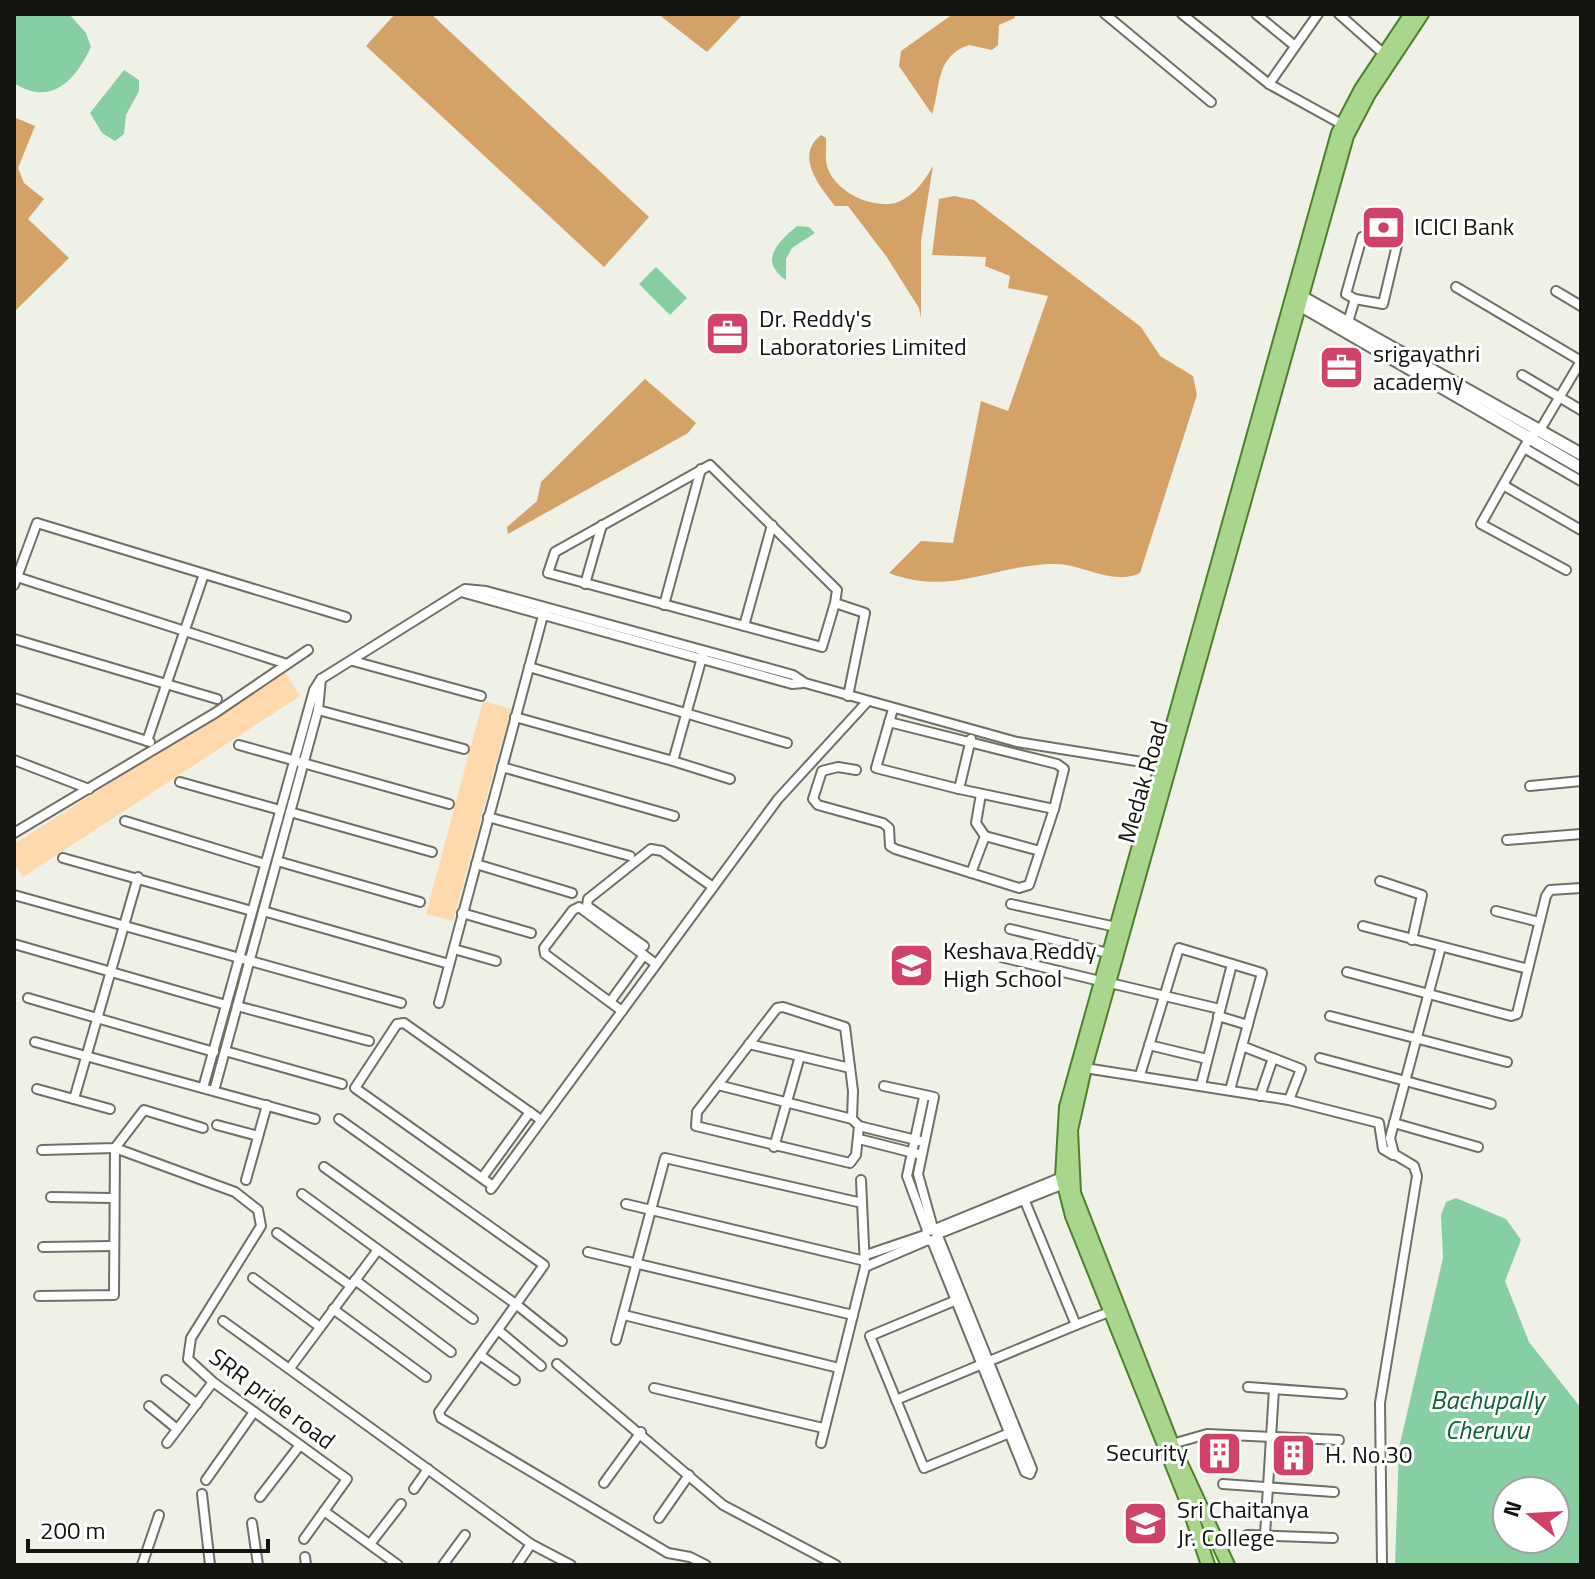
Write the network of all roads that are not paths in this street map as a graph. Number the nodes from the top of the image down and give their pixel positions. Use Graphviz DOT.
graph roads {
  1 [pos="1105,14"];
  2 [pos="1182,14"];
  3 [pos="1256,14"];
  4 [pos="1318,14"];
  5 [pos="1339,14"];
  6 [pos="1411,14"];
  7 [pos="1422,14"];
  8 [pos="1295,46"];
  9 [pos="1384,54"];
  10 [pos="1269,84"];
  11 [pos="1211,102"];
  12 [pos="1346,126"];
  13 [pos="1456,287"];
  14 [pos="1556,291"];
  15 [pos="1355,299"];
  16 [pos="1301,301"];
  17 [pos="1581,306"];
  18 [pos="1348,322"];
  19 [pos="1581,361"];
  20 [pos="1522,375"];
  21 [pos="1560,397"];
  22 [pos="1581,410"];
  23 [pos="1531,438"];
  24 [pos="1581,454"];
  25 [pos="1581,468"];
  26 [pos="701,469"];
  27 [pos="1581,481"];
  28 [pos="1503,485"];
  29 [pos="602,525"];
  30 [pos="772,525"];
  31 [pos="1581,530"];
  32 [pos="1566,570"];
  33 [pos="204,574"];
  34 [pos="16,581"];
  35 [pos="585,584"];
  36 [pos="835,603"];
  37 [pos="664,605"];
  38 [pos="544,612"];
  39 [pos="346,617"];
  40 [pos="744,626"];
  41 [pos="185,631"];
  42 [pos="14,639"];
  43 [pos="308,650"];
  44 [pos="702,655"];
  45 [pos="353,661"];
  46 [pos="287,664"];
  47 [pos="529,667"];
  48 [pos="321,679"];
  49 [pos="166,684"];
  50 [pos="481,696"];
  51 [pos="848,696"];
  52 [pos="14,698"];
  53 [pos="217,699"];
  54 [pos="867,702"];
  55 [pos="1182,706"];
  56 [pos="893,709"];
  57 [pos="318,710"];
  58 [pos="686,712"];
  59 [pos="515,717"];
  60 [pos="889,722"];
  61 [pos="973,730"];
  62 [pos="147,741"];
  63 [pos="787,743"];
  64 [pos="970,743"];
  65 [pos="161,745"];
  66 [pos="239,745"];
  67 [pos="464,749"];
  68 [pos="14,760"];
  69 [pos="294,760"];
  70 [pos="673,761"];
  71 [pos="304,763"];
  72 [pos="1161,765"];
  73 [pos="502,767"];
  74 [pos="856,770"];
  75 [pos="730,779"];
  76 [pos="1581,781"];
  77 [pos="180,782"];
  78 [pos="1530,786"];
  79 [pos="89,789"];
  80 [pos="959,789"];
  81 [pos="981,794"];
  82 [pos="449,804"];
  83 [pos="1054,809"];
  84 [pos="285,811"];
  85 [pos="674,816"];
  86 [pos="488,817"];
  87 [pos="125,821"];
  88 [pos="14,833"];
  89 [pos="1581,834"];
  90 [pos="985,836"];
  91 [pos="1507,840"];
  92 [pos="1040,851"];
  93 [pos="432,852"];
  94 [pos="630,856"];
  95 [pos="63,858"];
  96 [pos="277,861"];
  97 [pos="265,864"];
  98 [pos="476,864"];
  99 [pos="971,873"];
  100 [pos="138,877"];
  101 [pos="1380,881"];
  102 [pos="713,887"];
  103 [pos="1581,888"];
  104 [pos="572,893"];
  105 [pos="14,895"];
  106 [pos="420,902"];
  107 [pos="1011,904"];
  108 [pos="252,911"];
  109 [pos="263,911"];
  110 [pos="1496,911"];
  111 [pos="462,913"];
  112 [pos="1539,922"];
  113 [pos="124,925"];
  114 [pos="1363,926"];
  115 [pos="1116,927"];
  116 [pos="1010,929"];
  117 [pos="531,933"];
  118 [pos="1412,940"];
  119 [pos="14,944"];
  120 [pos="1441,947"];
  121 [pos="454,949"];
  122 [pos="644,951"];
  123 [pos="1108,953"];
  124 [pos="1001,957"];
  125 [pos="239,958"];
  126 [pos="250,961"];
  127 [pos="496,961"];
  128 [pos="449,964"];
  129 [pos="656,964"];
  130 [pos="1232,964"];
  131 [pos="1528,969"];
  132 [pos="113,971"];
  133 [pos="1347,972"];
  134 [pos="1105,982"];
  135 [pos="1428,993"];
  136 [pos="1164,996"];
  137 [pos="28,998"];
  138 [pos="610,1002"];
  139 [pos="401,1003"];
  140 [pos="439,1003"];
  141 [pos="226,1005"];
  142 [pos="237,1006"];
  143 [pos="622,1011"];
  144 [pos="1219,1013"];
  145 [pos="1330,1016"];
  146 [pos="100,1017"];
  147 [pos="1248,1025"];
  148 [pos="1416,1038"];
  149 [pos="369,1041"];
  150 [pos="35,1042"];
  151 [pos="749,1044"];
  152 [pos="1149,1045"];
  153 [pos="1242,1046"];
  154 [pos="225,1051"];
  155 [pos="214,1052"];
  156 [pos="87,1056"];
  157 [pos="800,1056"];
  158 [pos="1273,1058"];
  159 [pos="1320,1058"];
  160 [pos="1207,1059"];
  161 [pos="1507,1062"];
  162 [pos="850,1068"];
  163 [pos="1085,1068"];
  164 [pos="1140,1075"];
  165 [pos="1405,1081"];
  166 [pos="342,1084"];
  167 [pos="718,1085"];
  168 [pos="1201,1085"];
  169 [pos="884,1086"];
  170 [pos="203,1088"];
  171 [pos="37,1089"];
  172 [pos="1230,1090"];
  173 [pos="214,1091"];
  174 [pos="1260,1096"];
  175 [pos="74,1099"];
  176 [pos="1289,1100"];
  177 [pos="786,1102"];
  178 [pos="1491,1104"];
  179 [pos="267,1105"];
  180 [pos="110,1109"];
  181 [pos="530,1112"];
  182 [pos="315,1119"];
  183 [pos="339,1119"];
  184 [pos="541,1120"];
  185 [pos="856,1123"];
  186 [pos="1394,1123"];
  187 [pos="217,1125"];
  188 [pos="203,1128"];
  189 [pos="258,1136"];
  190 [pos="859,1139"];
  191 [pos="920,1140"];
  192 [pos="774,1147"];
  193 [pos="1478,1147"];
  194 [pos="115,1148"];
  195 [pos="42,1150"];
  196 [pos="912,1152"];
  197 [pos="922,1155"];
  198 [pos="1395,1155"];
  199 [pos="324,1167"];
  200 [pos="482,1178"];
  201 [pos="246,1180"];
  202 [pos="861,1180"];
  203 [pos="1063,1180"];
  204 [pos="302,1194"];
  205 [pos="51,1197"];
  206 [pos="112,1198"];
  207 [pos="1024,1198"];
  208 [pos="862,1203"];
  209 [pos="626,1204"];
  210 [pos="651,1210"];
  211 [pos="277,1233"];
  212 [pos="932,1234"];
  213 [pos="113,1246"];
  214 [pos="43,1247"];
  215 [pos="377,1251"];
  216 [pos="588,1252"];
  217 [pos="865,1261"];
  218 [pos="637,1263"];
  219 [pos="253,1278"];
  220 [pos="353,1283"];
  221 [pos="39,1296"];
  222 [pos="960,1298"];
  223 [pos="517,1305"];
  224 [pos="333,1309"];
  225 [pos="1109,1312"];
  226 [pos="624,1315"];
  227 [pos="853,1315"];
  228 [pos="473,1319"];
  229 [pos="223,1321"];
  230 [pos="1076,1325"];
  231 [pos="320,1327"];
  232 [pos="498,1330"];
  233 [pos="616,1340"];
  234 [pos="562,1341"];
  235 [pos="451,1352"];
  236 [pos="480,1355"];
  237 [pos="986,1361"];
  238 [pos="557,1364"];
  239 [pos="541,1366"];
  240 [pos="290,1368"];
  241 [pos="839,1368"];
  242 [pos="426,1377"];
  243 [pos="166,1380"];
  244 [pos="515,1380"];
  245 [pos="213,1382"];
  246 [pos="1248,1387"];
  247 [pos="654,1388"];
  248 [pos="1274,1389"];
  249 [pos="1342,1394"];
  250 [pos="896,1400"];
  251 [pos="197,1404"];
  252 [pos="149,1406"];
  253 [pos="254,1412"];
  254 [pos="823,1428"];
  255 [pos="177,1429"];
  256 [pos="641,1432"];
  257 [pos="1271,1438"];
  258 [pos="1339,1440"];
  259 [pos="167,1443"];
  260 [pos="821,1443"];
  261 [pos="1172,1444"];
  262 [pos="300,1445"];
  263 [pos="428,1469"];
  264 [pos="689,1475"];
  265 [pos="206,1480"];
  266 [pos="604,1483"];
  267 [pos="1223,1484"];
  268 [pos="1268,1487"];
  269 [pos="414,1489"];
  270 [pos="1334,1492"];
  271 [pos="202,1494"];
  272 [pos="260,1497"];
  273 [pos="401,1504"];
  274 [pos="324,1511"];
  275 [pos="159,1515"];
  276 [pos="659,1518"];
  277 [pos="252,1523"];
  278 [pos="465,1535"];
  279 [pos="1247,1535"];
  280 [pos="1265,1535"];
  281 [pos="1333,1538"];
  282 [pos="304,1539"];
  283 [pos="370,1544"];
  284 [pos="531,1544"];
  285 [pos="687,1561"];
  286 [pos="142,1565"];
  287 [pos="210,1565"];
  288 [pos="258,1565"];
  289 [pos="398,1565"];
  290 [pos="443,1565"];
  291 [pos="517,1565"];
  292 [pos="571,1565"];
  293 [pos="706,1565"];
  294 [pos="836,1565"];
  295 [pos="1208,1565"];
  296 [pos="1228,1565"];
  297 [pos="1382,1565"];
  1 -- 11 [label="street"];
  2 -- 10 [label="street"];
  3 -- 8 [label="street"];
  4 -- 8 [label="street"];
  5 -- 9 [label="street"];
  6 -- 9 [label="main road, Medak Road"];
  7 -- 12 [label="main road, Medak Road"];
  8 -- 10 [label="street"];
  9 -- 12 [label="main road, Medak Road"];
  10 -- 12 [label="street"];
  12 -- 16 [label="main road, Medak Road"];
  12 -- 55 [label="main road, Medak Road"];
  13 -- 19 [label="street"];
  14 -- 17 [label="street"];
  15 -- 15 [label="street"];
  15 -- 18 [label="street"];
  16 -- 18 [label="street"];
  16 -- 23 [label="street"];
  16 -- 55 [label="main road, Medak Road"];
  18 -- 23 [label="street"];
  19 -- 21 [label="street"];
  20 -- 21 [label="street"];
  21 -- 22 [label="street"];
  21 -- 23 [label="street"];
  23 -- 24 [label="street"];
  23 -- 25 [label="street"];
  23 -- 27 [label="street"];
  23 -- 28 [label="street"];
  26 -- 29 [label="street"];
  26 -- 30 [label="street"];
  26 -- 37 [label="street"];
  28 -- 31 [label="street"];
  28 -- 32 [label="street"];
  29 -- 35 [label="street"];
  29 -- 35 [label="street"];
  30 -- 36 [label="street"];
  30 -- 40 [label="street"];
  33 -- 34 [label="street"];
  33 -- 39 [label="street"];
  33 -- 41 [label="street"];
  34 -- 41 [label="street"];
  35 -- 37 [label="street"];
  36 -- 40 [label="street"];
  36 -- 51 [label="street"];
  37 -- 40 [label="street"];
  38 -- 44 [label="street"];
  38 -- 45 [label="street"];
  38 -- 47 [label="street"];
  41 -- 46 [label="street"];
  41 -- 49 [label="street"];
  42 -- 49 [label="street"];
  43 -- 46 [label="street"];
  44 -- 51 [label="street"];
  44 -- 58 [label="street"];
  45 -- 48 [label="street"];
  45 -- 50 [label="street"];
  46 -- 65 [label="street"];
  47 -- 58 [label="street"];
  47 -- 59 [label="street"];
  48 -- 57 [label="street"];
  48 -- 69 [label="street"];
  49 -- 53 [label="street"];
  49 -- 62 [label="street"];
  51 -- 54 [label="street"];
  52 -- 62 [label="street"];
  54 -- 56 [label="street"];
  54 -- 102 [label="street"];
  55 -- 72 [label="main road, Medak Road"];
  55 -- 134 [label="main road, Medak Road"];
  56 -- 60 [label="street"];
  56 -- 61 [label="street"];
  57 -- 67 [label="street"];
  57 -- 71 [label="street"];
  58 -- 63 [label="street"];
  58 -- 70 [label="street"];
  59 -- 70 [label="street"];
  59 -- 73 [label="street"];
  60 -- 64 [label="street"];
  60 -- 80 [label="street"];
  61 -- 64 [label="street"];
  61 -- 72 [label="street"];
  62 -- 65 [label="street"];
  64 -- 80 [label="street"];
  64 -- 83 [label="street"];
  65 -- 79 [label="street"];
  66 -- 69 [label="street"];
  68 -- 79 [label="street"];
  69 -- 71 [label="street"];
  69 -- 84 [label="street"];
  70 -- 75 [label="street"];
  71 -- 82 [label="street"];
  71 -- 84 [label="street"];
  72 -- 115 [label="main road, Medak Road"];
  73 -- 85 [label="street"];
  73 -- 86 [label="street"];
  74 -- 99 [label="street"];
  76 -- 78 [label="street"];
  77 -- 84 [label="street"];
  79 -- 88 [label="street"];
  80 -- 81 [label="street"];
  81 -- 83 [label="street"];
  81 -- 90 [label="street"];
  83 -- 92 [label="street"];
  84 -- 93 [label="street"];
  84 -- 96 [label="street"];
  84 -- 97 [label="street"];
  86 -- 94 [label="street"];
  86 -- 98 [label="street"];
  87 -- 97 [label="street"];
  89 -- 91 [label="street"];
  90 -- 92 [label="street"];
  90 -- 99 [label="street"];
  92 -- 99 [label="street"];
  95 -- 100 [label="street"];
  96 -- 106 [label="street"];
  96 -- 109 [label="street"];
  97 -- 108 [label="street"];
  98 -- 104 [label="street"];
  98 -- 111 [label="street"];
  100 -- 108 [label="street"];
  100 -- 113 [label="street"];
  101 -- 118 [label="street"];
  102 -- 122 [label="street"];
  102 -- 129 [label="street"];
  103 -- 112 [label="street"];
  105 -- 113 [label="street"];
  107 -- 115 [label="street"];
  108 -- 125 [label="street"];
  109 -- 126 [label="street"];
  109 -- 128 [label="street"];
  110 -- 112 [label="street"];
  111 -- 117 [label="street"];
  111 -- 121 [label="street"];
  112 -- 131 [label="street"];
  113 -- 125 [label="street"];
  113 -- 132 [label="street"];
  114 -- 118 [label="street"];
  115 -- 123 [label="main road, Medak Road"];
  116 -- 123 [label="street"];
  118 -- 120 [label="street"];
  119 -- 132 [label="street"];
  120 -- 131 [label="street"];
  120 -- 135 [label="street"];
  121 -- 127 [label="street"];
  121 -- 128 [label="street"];
  122 -- 129 [label="street"];
  122 -- 138 [label="street"];
  122 -- 138 [label="street"];
  123 -- 134 [label="main road, Medak Road"];
  124 -- 134 [label="street"];
  125 -- 126 [label="street"];
  125 -- 141 [label="street"];
  126 -- 139 [label="street"];
  126 -- 142 [label="street"];
  128 -- 140 [label="street"];
  129 -- 143 [label="street"];
  130 -- 136 [label="street"];
  130 -- 144 [label="street"];
  130 -- 147 [label="street"];
  131 -- 135 [label="street"];
  132 -- 141 [label="street"];
  132 -- 146 [label="street"];
  133 -- 135 [label="street"];
  134 -- 136 [label="street"];
  134 -- 163 [label="main road, Medak Road"];
  134 -- 203 [label="main road, Medak Road"];
  135 -- 148 [label="street"];
  136 -- 144 [label="street"];
  136 -- 152 [label="street"];
  137 -- 146 [label="street"];
  138 -- 143 [label="street"];
  141 -- 155 [label="street"];
  142 -- 149 [label="street"];
  142 -- 154 [label="street"];
  143 -- 184 [label="street"];
  144 -- 147 [label="street"];
  144 -- 160 [label="street"];
  145 -- 148 [label="street"];
  146 -- 155 [label="street"];
  146 -- 156 [label="street"];
  147 -- 153 [label="street"];
  148 -- 161 [label="street"];
  148 -- 165 [label="street"];
  150 -- 156 [label="street"];
  151 -- 157 [label="street"];
  151 -- 162 [label="street"];
  151 -- 167 [label="street"];
  152 -- 160 [label="street"];
  152 -- 164 [label="street"];
  153 -- 158 [label="street"];
  153 -- 172 [label="street"];
  154 -- 166 [label="street"];
  154 -- 173 [label="street"];
  155 -- 170 [label="street"];
  156 -- 170 [label="street"];
  156 -- 175 [label="street"];
  157 -- 162 [label="street"];
  157 -- 177 [label="street"];
  158 -- 174 [label="street"];
  158 -- 176 [label="street"];
  159 -- 165 [label="street"];
  160 -- 168 [label="street"];
  162 -- 185 [label="street"];
  163 -- 164 [label="street"];
  163 -- 261 [label="main road, Medak Road"];
  164 -- 168 [label="street"];
  165 -- 178 [label="street"];
  165 -- 186 [label="street"];
  167 -- 177 [label="street"];
  167 -- 192 [label="street"];
  168 -- 172 [label="street"];
  169 -- 191 [label="street"];
  170 -- 173 [label="street"];
  171 -- 175 [label="street"];
  172 -- 174 [label="street"];
  173 -- 179 [label="street"];
  174 -- 176 [label="street"];
  175 -- 180 [label="street"];
  176 -- 198 [label="street"];
  177 -- 185 [label="street"];
  177 -- 192 [label="street"];
  179 -- 182 [label="street"];
  179 -- 189 [label="street"];
  181 -- 184 [label="street"];
  181 -- 200 [label="street"];
  181 -- 200 [label="street"];
  183 -- 223 [label="street"];
  184 -- 200 [label="street"];
  185 -- 190 [label="street"];
  185 -- 191 [label="street"];
  186 -- 193 [label="street"];
  186 -- 198 [label="street"];
  187 -- 189 [label="street"];
  188 -- 194 [label="street"];
  189 -- 201 [label="street"];
  190 -- 192 [label="street"];
  190 -- 196 [label="street"];
  191 -- 196 [label="street"];
  191 -- 197 [label="street"];
  194 -- 195 [label="street"];
  194 -- 206 [label="street"];
  194 -- 245 [label="street, SRR pride road"];
  196 -- 197 [label="street"];
  196 -- 212 [label="street"];
  197 -- 212 [label="street"];
  198 -- 297 [label="street"];
  199 -- 223 [label="street"];
  202 -- 208 [label="street"];
  203 -- 207 [label="street"];
  203 -- 225 [label="main road, Medak Road"];
  204 -- 215 [label="street"];
  205 -- 206 [label="street"];
  206 -- 213 [label="street"];
  207 -- 212 [label="street"];
  207 -- 230 [label="street"];
  208 -- 210 [label="street"];
  208 -- 217 [label="street"];
  209 -- 210 [label="street"];
  210 -- 217 [label="street"];
  210 -- 218 [label="street"];
  211 -- 220 [label="street"];
  212 -- 217 [label="street"];
  212 -- 222 [label="street"];
  213 -- 214 [label="street"];
  213 -- 221 [label="street"];
  215 -- 220 [label="street"];
  215 -- 228 [label="street"];
  216 -- 218 [label="street"];
  217 -- 227 [label="street"];
  218 -- 226 [label="street"];
  218 -- 227 [label="street"];
  219 -- 231 [label="street"];
  220 -- 224 [label="street"];
  220 -- 235 [label="street"];
  222 -- 237 [label="street"];
  222 -- 250 [label="street"];
  223 -- 232 [label="street"];
  223 -- 234 [label="street"];
  224 -- 231 [label="street"];
  224 -- 242 [label="street"];
  225 -- 230 [label="street"];
  225 -- 295 [label="main road, Medak Road"];
  226 -- 233 [label="street"];
  226 -- 241 [label="street"];
  227 -- 241 [label="street"];
  229 -- 240 [label="street"];
  230 -- 237 [label="street"];
  231 -- 240 [label="street"];
  232 -- 236 [label="street"];
  232 -- 239 [label="street"];
  236 -- 244 [label="street"];
  236 -- 285 [label="street"];
  237 -- 250 [label="street"];
  237 -- 250 [label="street"];
  238 -- 256 [label="street"];
  240 -- 263 [label="street"];
  241 -- 254 [label="street"];
  243 -- 251 [label="street"];
  245 -- 251 [label="street"];
  245 -- 253 [label="street, SRR pride road"];
  246 -- 248 [label="street"];
  247 -- 254 [label="street"];
  248 -- 249 [label="street"];
  248 -- 257 [label="street"];
  251 -- 255 [label="street"];
  252 -- 255 [label="street"];
  253 -- 262 [label="street, SRR pride road"];
  253 -- 265 [label="street"];
  254 -- 260 [label="street"];
  255 -- 259 [label="street"];
  256 -- 264 [label="street"];
  256 -- 266 [label="street"];
  257 -- 258 [label="street"];
  257 -- 261 [label="street"];
  257 -- 268 [label="street"];
  261 -- 296 [label="main road, Medak Road"];
  262 -- 272 [label="street"];
  262 -- 274 [label="street, SRR pride road"];
  263 -- 269 [label="street"];
  263 -- 284 [label="street"];
  264 -- 276 [label="street"];
  264 -- 294 [label="street"];
  267 -- 268 [label="street"];
  268 -- 270 [label="street"];
  268 -- 280 [label="street"];
  271 -- 287 [label="street"];
  273 -- 283 [label="street"];
  274 -- 282 [label="street, SRR pride road"];
  274 -- 283 [label="street"];
  275 -- 286 [label="street"];
  277 -- 288 [label="street"];
  278 -- 290 [label="street"];
  279 -- 280 [label="street"];
  280 -- 281 [label="street"];
  283 -- 289 [label="street"];
  284 -- 291 [label="street"];
  284 -- 292 [label="street"];
  285 -- 293 [label="street"];
}
